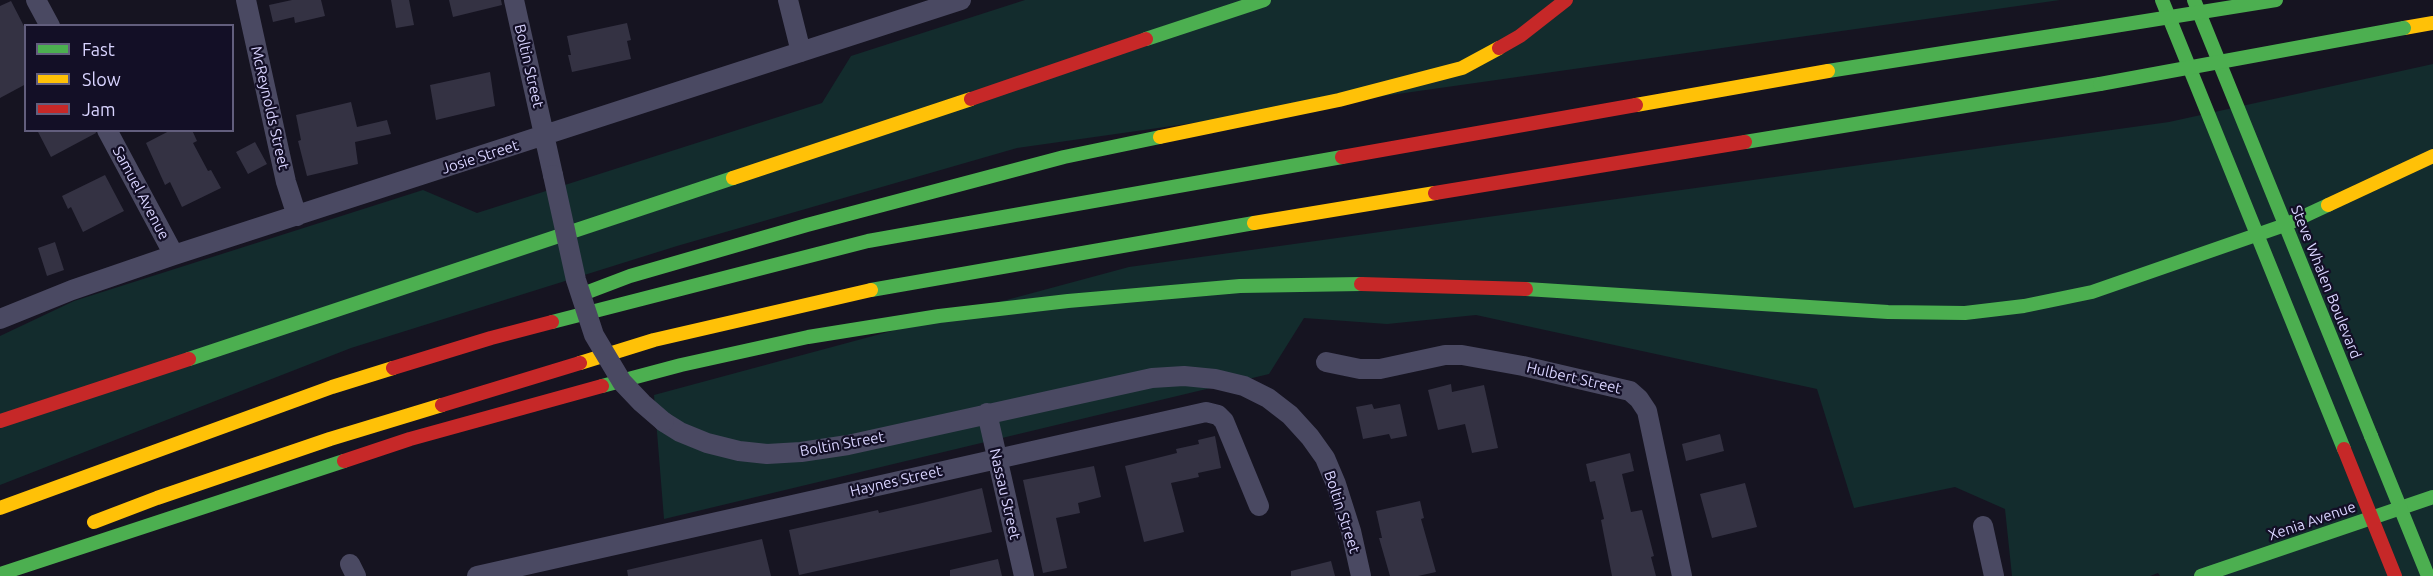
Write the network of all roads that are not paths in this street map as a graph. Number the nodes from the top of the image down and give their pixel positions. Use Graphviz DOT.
graph roads {
  1 [pos="36,0"];
  2 [pos="246,0"];
  3 [pos="514,0"];
  4 [pos="788,0"];
  5 [pos="961,0"];
  6 [pos="1264,0"];
  7 [pos="1566,0"];
  8 [pos="2162,0"];
  9 [pos="2194,0"];
  10 [pos="2276,0"];
  11 [pos="2433,23"];
  12 [pos="49,24"];
  13 [pos="801,52"];
  14 [pos="108,132"];
  15 [pos="544,136"];
  16 [pos="2433,156"];
  17 [pos="297,216"];
  18 [pos="2285,225"];
  19 [pos="2257,235"];
  20 [pos="174,255"];
  21 [pos="564,301"];
  22 [pos="531,313"];
  23 [pos="0,319"];
  24 [pos="1326,362"];
  25 [pos="332,387"];
  26 [pos="987,413"];
  27 [pos="0,421"];
  28 [pos="997,458"];
  29 [pos="2433,497"];
  30 [pos="1259,506"];
  31 [pos="0,508"];
  32 [pos="1983,526"];
  33 [pos="78,528"];
  34 [pos="0,574"];
  35 [pos="477,576"];
  36 [pos="1024,576"];
  37 [pos="1361,576"];
  38 [pos="1682,576"];
  39 [pos="1994,576"];
  40 [pos="2201,576"];
  41 [pos="2395,576"];
  42 [pos="2428,576"];
  1 -- 12 [label="street"];
  2 -- 17 [label="street, McReynolds Street"];
  3 -- 15 [label="street, Boltin Street"];
  4 -- 13 [label="street"];
  5 -- 13 [label="street, Josie Street"];
  6 -- 27 [label="main road"];
  7 -- 21 [label="main road"];
  8 -- 19 [label="main road"];
  9 -- 18 [label="main road, Steve Whalen Boulevard"];
  10 -- 25 [label="main road, bridge"];
  11 -- 33 [label="main road, bridge"];
  13 -- 15 [label="street, Josie Street"];
  14 -- 20 [label="street, Samuel Avenue"];
  15 -- 17 [label="street, Josie Street"];
  15 -- 26 [label="street, Boltin Street, bridge"];
  16 -- 18 [label="main road"];
  17 -- 20 [label="street, Josie Street"];
  18 -- 19 [label="main road"];
  18 -- 42 [label="main road, Steve Whalen Boulevard, bridge"];
  19 -- 34 [label="main road"];
  19 -- 41 [label="main road, bridge"];
  20 -- 23 [label="street, Josie Street"];
  22 -- 25 [label="main road"];
  24 -- 38 [label="street, Hulbert Street"];
  25 -- 31 [label="main road"];
  26 -- 28 [label="street, Nassau Street"];
  26 -- 37 [label="street, Boltin Street"];
  28 -- 30 [label="street, Haynes Street"];
  28 -- 35 [label="street, Haynes Street"];
  28 -- 36 [label="street, Nassau Street"];
  29 -- 40 [label="main road, Xenia Avenue"];
  32 -- 39 [label="street"];
}
